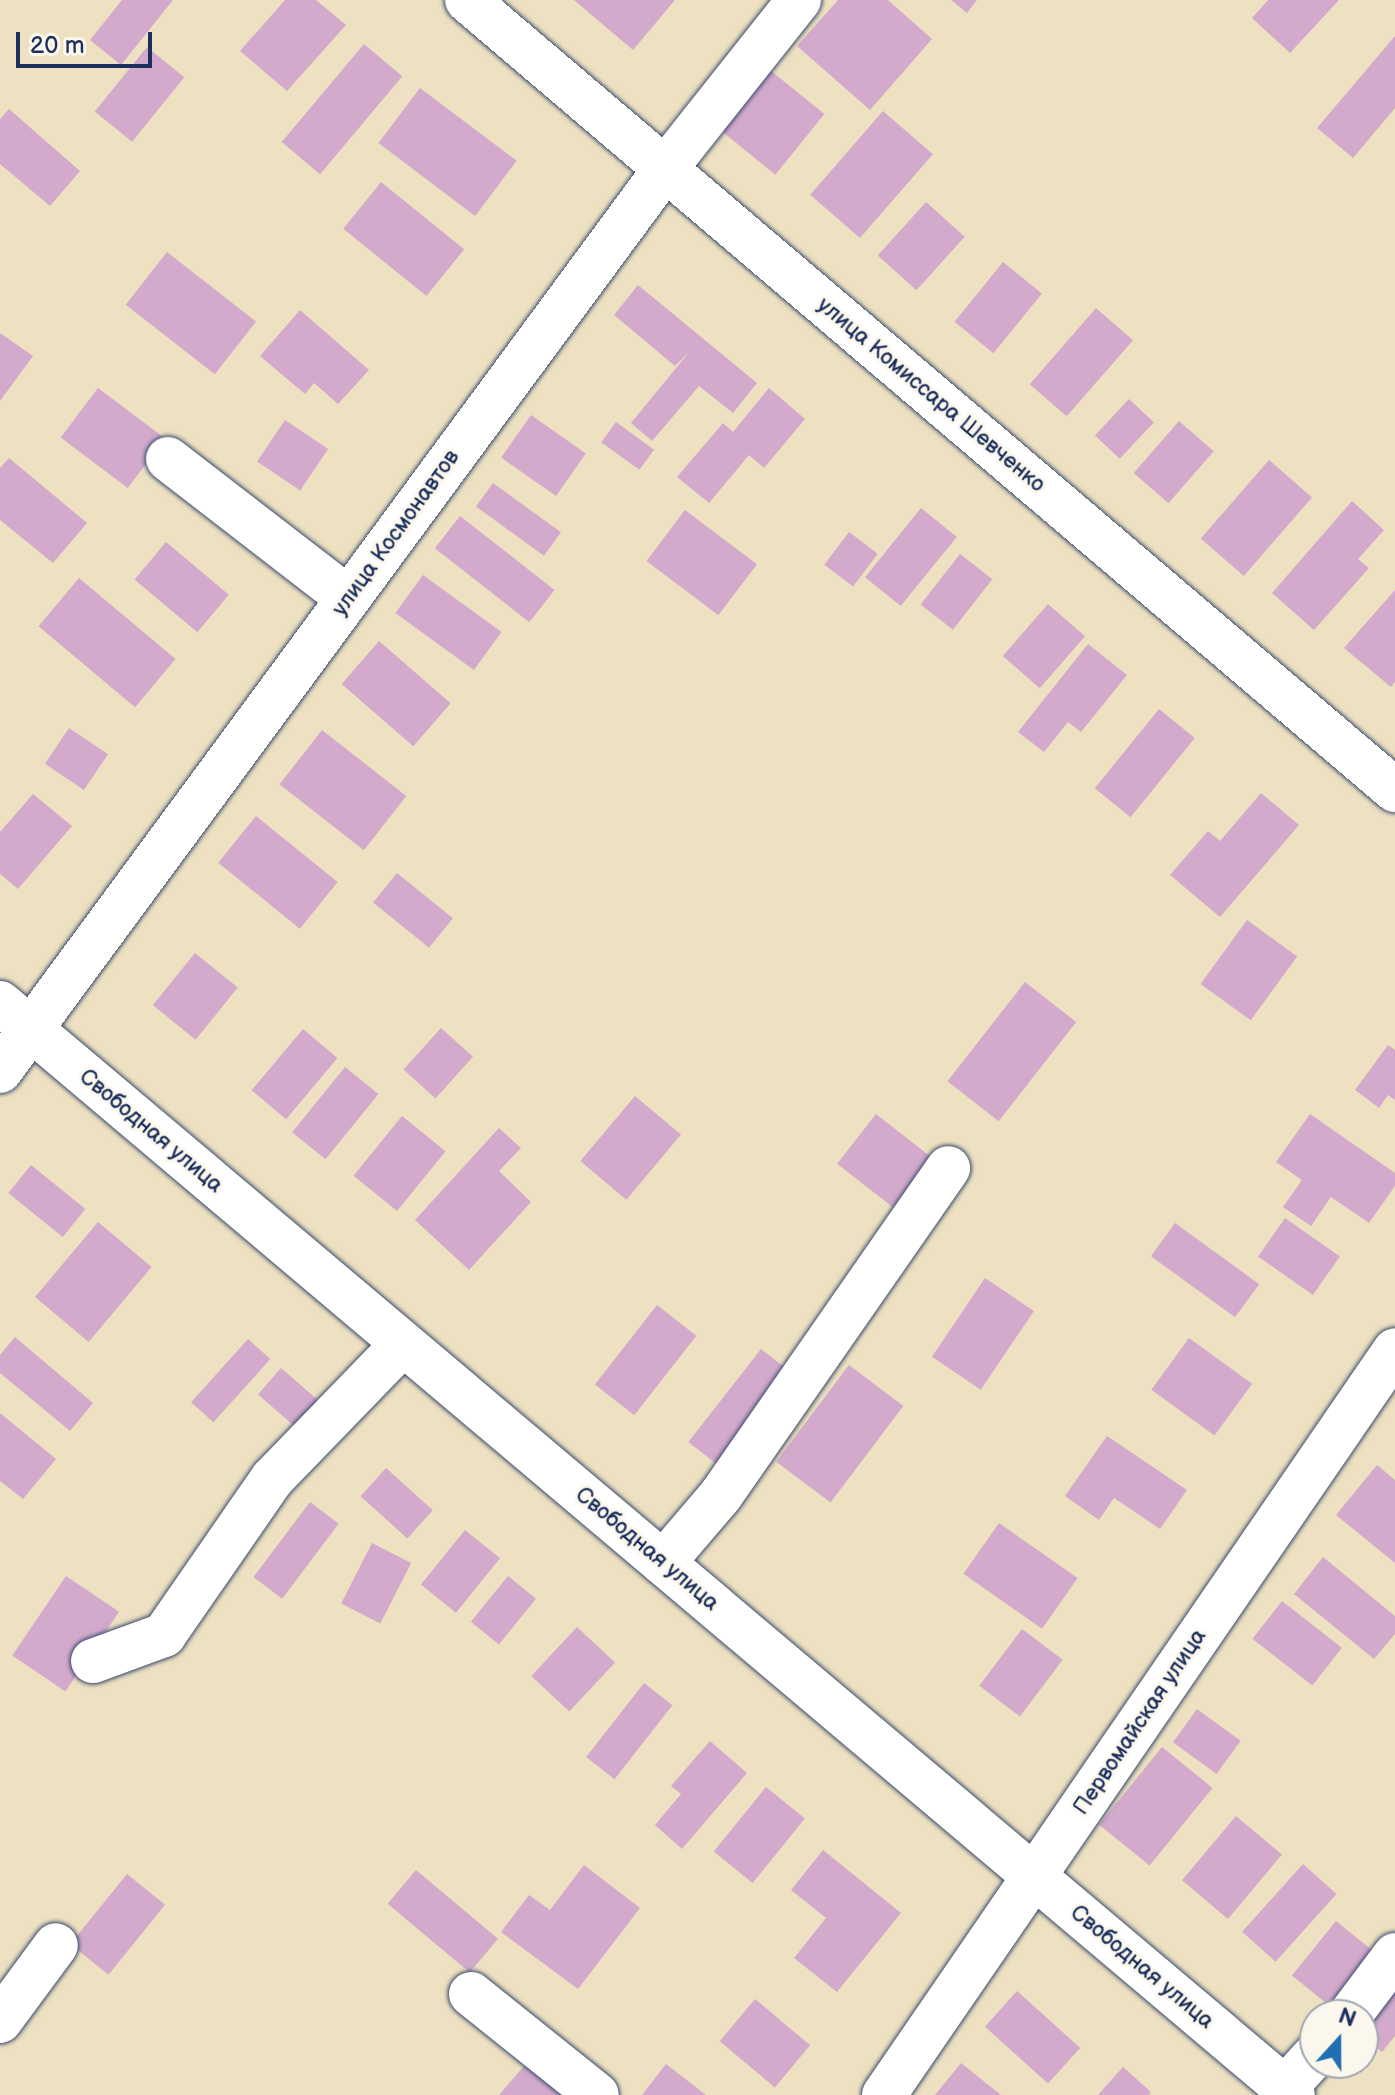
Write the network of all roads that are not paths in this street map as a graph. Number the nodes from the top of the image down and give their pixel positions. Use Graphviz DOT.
graph roads {
  1 [pos="467,0"];
  2 [pos="799,0"];
  3 [pos="665,169"];
  4 [pos="168,459"];
  5 [pos="348,598"];
  6 [pos="1395,790"];
  7 [pos="15,1016"];
  8 [pos="0,1071"];
  9 [pos="948,1168"];
  10 [pos="403,1344"];
  11 [pos="1395,1350"];
  12 [pos="663,1563"];
  13 [pos="93,1661"];
  14 [pos="1034,1876"];
  15 [pos="56,1945"];
  16 [pos="1395,1955"];
  17 [pos="471,1994"];
  18 [pos="1362,1999"];
  19 [pos="0,2021"];
  20 [pos="1289,2092"];
  21 [pos="597,2095"];
  22 [pos="884,2095"];
  1 -- 3 [label="street, улица Комиссара Шевченко"];
  2 -- 3 [label="street, улица Космонавтов"];
  3 -- 5 [label="street, улица Космонавтов"];
  3 -- 6 [label="street, улица Комиссара Шевченко"];
  4 -- 5 [label="street"];
  5 -- 7 [label="street, улица Космонавтов"];
  7 -- 8 [label="street, улица Космонавтов"];
  7 -- 10 [label="street, Свободная улица"];
  9 -- 12 [label="street"];
  10 -- 12 [label="street, Свободная улица"];
  10 -- 13 [label="street"];
  11 -- 14 [label="street, Первомайская улица"];
  12 -- 14 [label="street, Свободная улица"];
  14 -- 20 [label="street, Свободная улица"];
  14 -- 22 [label="street, Первомайская улица"];
  15 -- 19 [label="street"];
  16 -- 18 [label="street"];
  17 -- 21 [label="street"];
}
